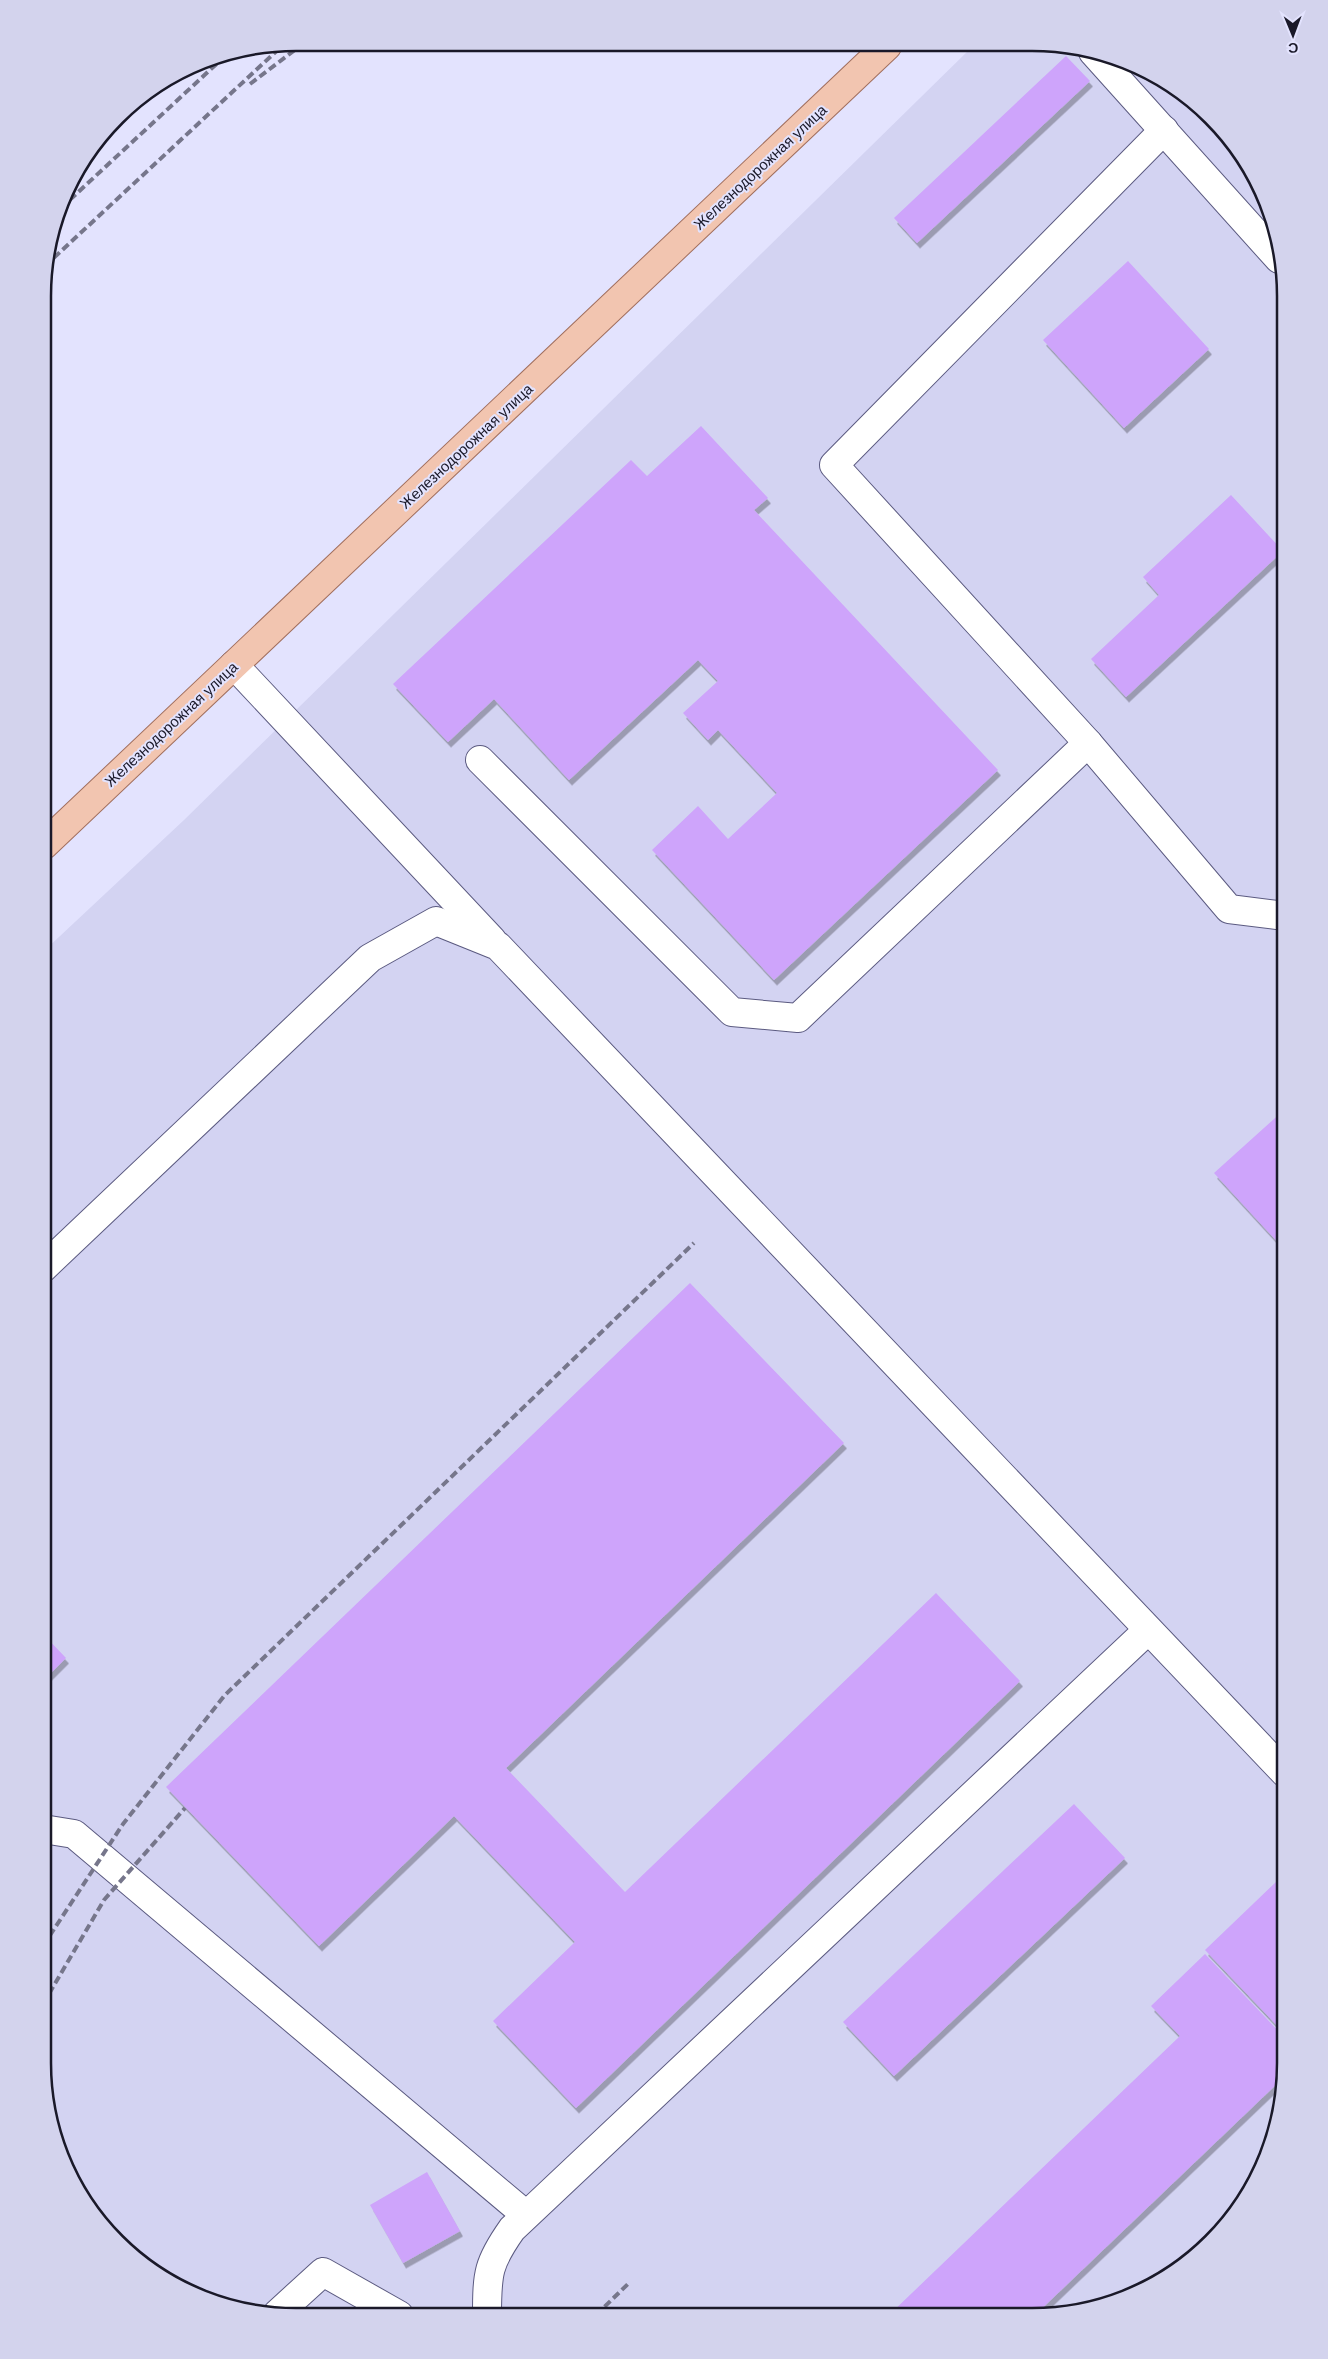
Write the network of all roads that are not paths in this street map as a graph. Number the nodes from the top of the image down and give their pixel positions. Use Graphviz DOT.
graph roads {
  1 [pos="882,51"];
  2 [pos="1102,62"];
  3 [pos="1164,130"];
  4 [pos="1273,252"];
  5 [pos="234,665"];
  6 [pos="1088,744"];
  7 [pos="480,760"];
  8 [pos="51,838"];
  9 [pos="1277,915"];
  10 [pos="498,946"];
  11 [pos="51,1261"];
  12 [pos="1148,1630"];
  13 [pos="1277,1764"];
  14 [pos="51,1830"];
  15 [pos="526,2215"];
  16 [pos="284,2307"];
  17 [pos="387,2308"];
  18 [pos="487,2308"];
  1 -- 5 [label="main road, Железнодорожная улица"];
  2 -- 3 [label="lane"];
  3 -- 4 [label="lane"];
  3 -- 6 [label="lane"];
  5 -- 8 [label="main road, Железнодорожная улица"];
  5 -- 10 [label="lane"];
  6 -- 7 [label="lane"];
  6 -- 9 [label="lane"];
  10 -- 11 [label="lane"];
  10 -- 12 [label="lane"];
  12 -- 13 [label="lane"];
  12 -- 15 [label="lane"];
  14 -- 15 [label="lane"];
  15 -- 18 [label="lane"];
  16 -- 17 [label="lane"];
}
